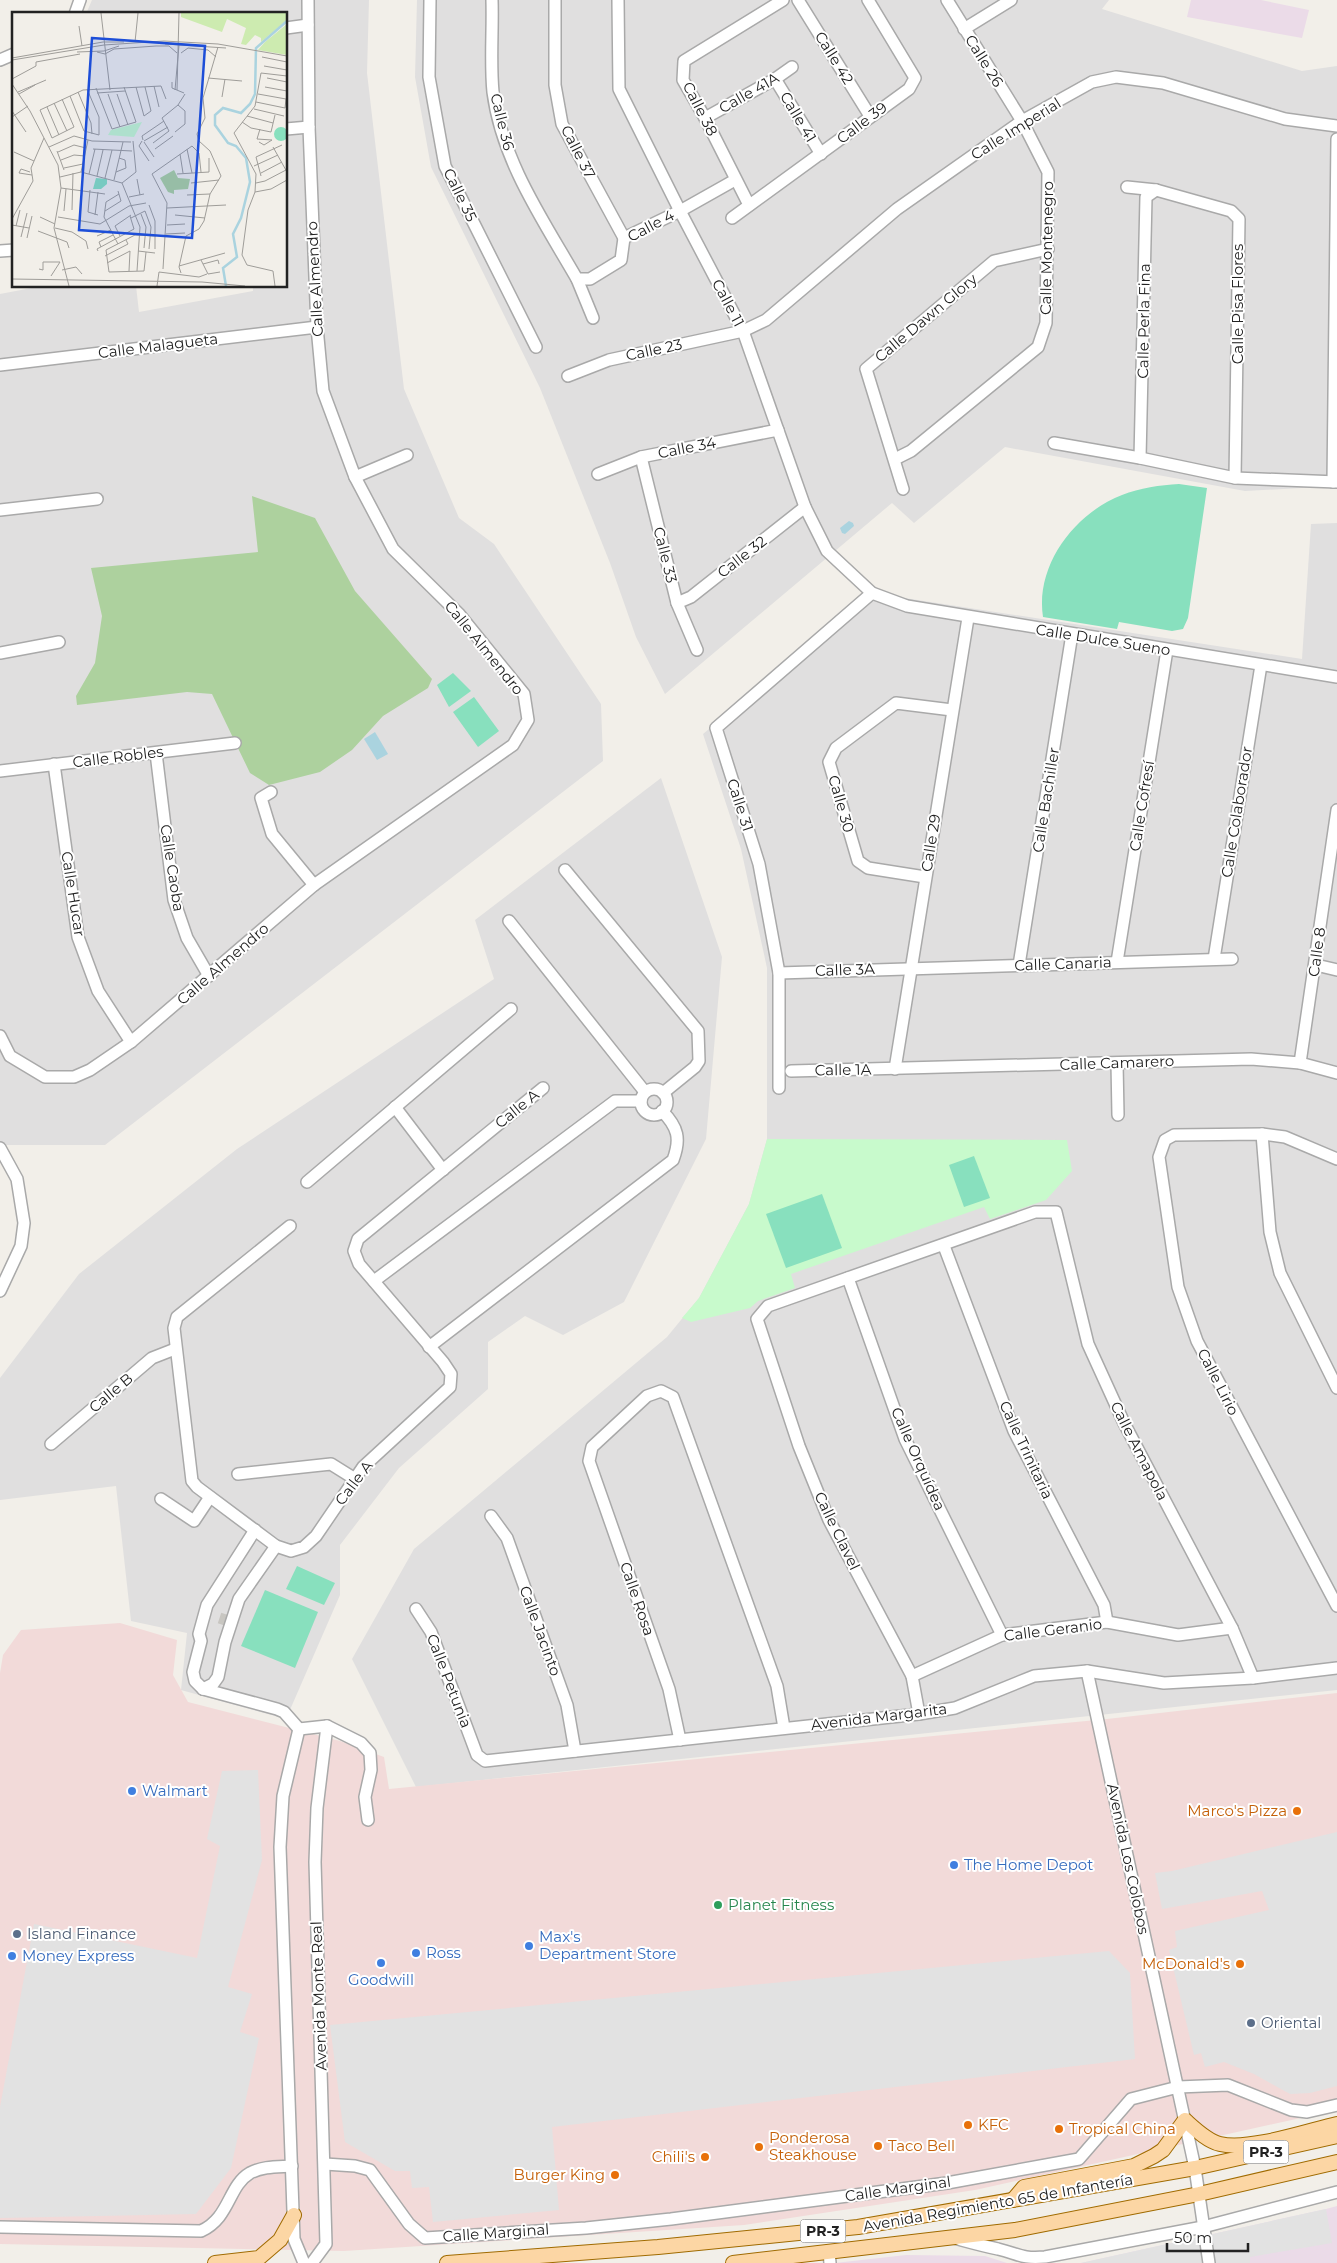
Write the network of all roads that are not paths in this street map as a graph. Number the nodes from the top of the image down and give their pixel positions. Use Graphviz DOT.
graph roads {
  1 [pos="80,0"];
  2 [pos="308,0"];
  3 [pos="430,0"];
  4 [pos="492,0"];
  5 [pos="555,0"];
  6 [pos="618,0"];
  7 [pos="783,0"];
  8 [pos="798,0"];
  9 [pos="868,0"];
  10 [pos="947,0"];
  11 [pos="1011,0"];
  12 [pos="76,12"];
  13 [pos="308,25"];
  14 [pos="288,28"];
  15 [pos="964,29"];
  16 [pos="12,55"];
  17 [pos="0,60"];
  18 [pos="792,67"];
  19 [pos="775,79"];
  20 [pos="870,116"];
  21 [pos="705,118"];
  22 [pos="1022,121"];
  23 [pos="1337,126"];
  24 [pos="309,127"];
  25 [pos="288,130"];
  26 [pos="1337,139"];
  27 [pos="821,154"];
  28 [pos="735,180"];
  29 [pos="1126,187"];
  30 [pos="1156,190"];
  31 [pos="749,205"];
  32 [pos="680,211"];
  33 [pos="732,218"];
  34 [pos="624,238"];
  35 [pos="1048,249"];
  36 [pos="577,279"];
  37 [pos="593,318"];
  38 [pos="317,328"];
  39 [pos="743,331"];
  40 [pos="536,347"];
  41 [pos="0,365"];
  42 [pos="568,376"];
  43 [pos="778,430"];
  44 [pos="1054,443"];
  45 [pos="407,454"];
  46 [pos="641,457"];
  47 [pos="1140,458"];
  48 [pos="895,459"];
  49 [pos="598,474"];
  50 [pos="355,477"];
  51 [pos="1235,478"];
  52 [pos="1335,482"];
  53 [pos="903,489"];
  54 [pos="97,499"];
  55 [pos="806,507"];
  56 [pos="0,510"];
  57 [pos="872,593"];
  58 [pos="676,603"];
  59 [pos="968,618"];
  60 [pos="1072,634"];
  61 [pos="60,642"];
  62 [pos="697,650"];
  63 [pos="1167,650"];
  64 [pos="0,653"];
  65 [pos="1261,665"];
  66 [pos="1337,677"];
  67 [pos="952,710"];
  68 [pos="235,744"];
  69 [pos="156,753"];
  70 [pos="54,764"];
  71 [pos="0,771"];
  72 [pos="270,792"];
  73 [pos="1337,810"];
  74 [pos="565,870"];
  75 [pos="1333,870"];
  76 [pos="926,877"];
  77 [pos="314,885"];
  78 [pos="509,921"];
  79 [pos="1214,959"];
  80 [pos="1232,959"];
  81 [pos="1117,962"];
  82 [pos="1019,965"];
  83 [pos="1316,965"];
  84 [pos="911,968"];
  85 [pos="1337,970"];
  86 [pos="779,973"];
  87 [pos="210,976"];
  88 [pos="511,1009"];
  89 [pos="0,1036"];
  90 [pos="131,1042"];
  91 [pos="1117,1062"];
  92 [pos="1300,1063"];
  93 [pos="895,1069"];
  94 [pos="791,1072"];
  95 [pos="1337,1073"];
  96 [pos="543,1088"];
  97 [pos="779,1088"];
  98 [pos="664,1093"];
  99 [pos="643,1096"];
  100 [pos="395,1107"];
  101 [pos="662,1111"];
  102 [pos="1118,1116"];
  103 [pos="1262,1134"];
  104 [pos="0,1148"];
  105 [pos="1337,1159"];
  106 [pos="443,1170"];
  107 [pos="307,1182"];
  108 [pos="290,1226"];
  109 [pos="944,1246"];
  110 [pos="848,1278"];
  111 [pos="374,1281"];
  112 [pos="0,1291"];
  113 [pos="430,1347"];
  114 [pos="175,1348"];
  115 [pos="1337,1388"];
  116 [pos="51,1444"];
  117 [pos="238,1474"];
  118 [pos="355,1479"];
  119 [pos="210,1497"];
  120 [pos="161,1499"];
  121 [pos="491,1516"];
  122 [pos="255,1530"];
  123 [pos="276,1546"];
  124 [pos="240,1599"];
  125 [pos="1337,1606"];
  126 [pos="416,1609"];
  127 [pos="228,1610"];
  128 [pos="1107,1622"];
  129 [pos="223,1625"];
  130 [pos="1232,1628"];
  131 [pos="1002,1634"];
  132 [pos="226,1640"];
  133 [pos="1337,1668"];
  134 [pos="1087,1672"];
  135 [pos="912,1676"];
  136 [pos="1253,1678"];
  137 [pos="203,1689"];
  138 [pos="919,1714"];
  139 [pos="327,1726"];
  140 [pos="784,1728"];
  141 [pos="299,1729"];
  142 [pos="680,1740"];
  143 [pos="575,1751"];
  144 [pos="477,1755"];
  145 [pos="368,1820"];
  146 [pos="1178,2087"];
  147 [pos="1337,2105"];
  148 [pos="1184,2120"];
  149 [pos="1337,2124"];
  150 [pos="1337,2136"];
  151 [pos="1337,2162"];
  152 [pos="325,2164"];
  153 [pos="292,2166"];
  154 [pos="1195,2168"];
  155 [pos="1337,2192"];
  156 [pos="1199,2194"];
  157 [pos="1013,2200"];
  158 [pos="294,2215"];
  159 [pos="0,2227"];
  160 [pos="1203,2227"];
  161 [pos="951,2238"];
  162 [pos="829,2258"];
  163 [pos="215,2263"];
  164 [pos="304,2263"];
  165 [pos="312,2263"];
  166 [pos="447,2263"];
  167 [pos="733,2263"];
  168 [pos="1209,2263"];
  1 -- 12 [label="street"];
  2 -- 13 [label="street, Calle Almendro"];
  3 -- 40 [label="street, Calle 35"];
  4 -- 36 [label="street, Calle 36"];
  5 -- 34 [label="street, Calle 37"];
  6 -- 32 [label="street, Calle 11"];
  7 -- 21 [label="street, Calle 38"];
  8 -- 20 [label="street, Calle 42"];
  9 -- 20 [label="street, Calle 39"];
  10 -- 15 [label="street, Calle 26"];
  11 -- 15 [label="street"];
  13 -- 14 [label="street"];
  13 -- 24 [label="street, Calle Almendro"];
  15 -- 22 [label="street, Calle 26"];
  16 -- 17 [label="street"];
  18 -- 19 [label="street, Calle 41A"];
  19 -- 21 [label="street, Calle 41A"];
  19 -- 27 [label="street, Calle 41"];
  20 -- 27 [label="street, Calle 39"];
  21 -- 28 [label="street, Calle 38"];
  22 -- 23 [label="street, Calle Imperial"];
  22 -- 35 [label="street, Calle Montenegro"];
  22 -- 39 [label="street, Calle Imperial"];
  24 -- 25 [label="street"];
  24 -- 38 [label="street, Calle Almendro"];
  26 -- 52 [label="street"];
  27 -- 31 [label="street, Calle 39"];
  28 -- 31 [label="street, Calle 38"];
  28 -- 32 [label="street, Calle 4"];
  29 -- 30 [label="street, Calle Pisa Flores"];
  30 -- 47 [label="street, Calle Perla Fina"];
  30 -- 51 [label="street, Calle Pisa Flores"];
  31 -- 33 [label="street, Calle 39"];
  32 -- 34 [label="street, Calle 4"];
  32 -- 39 [label="street, Calle 11"];
  34 -- 36 [label="street, Calle 4"];
  35 -- 48 [label="street, Calle Montenegro"];
  35 -- 48 [label="street, Calle Dawn Glory"];
  36 -- 37 [label="street"];
  38 -- 41 [label="street, Calle Malagueta"];
  38 -- 50 [label="street, Calle Almendro"];
  39 -- 42 [label="street, Calle 23"];
  39 -- 43 [label="street, Calle 11"];
  43 -- 46 [label="street, Calle 34"];
  43 -- 55 [label="street, Calle 11"];
  44 -- 47 [label="street"];
  45 -- 50 [label="street"];
  46 -- 49 [label="street, Calle 34"];
  46 -- 58 [label="street, Calle 33"];
  47 -- 51 [label="street"];
  48 -- 53 [label="street, Calle Dawn Glory"];
  50 -- 77 [label="street, Calle Almendro"];
  51 -- 52 [label="street"];
  54 -- 56 [label="street"];
  55 -- 57 [label="street, Calle 11"];
  55 -- 58 [label="street, Calle 32"];
  57 -- 59 [label="street, Calle Dulce Sueno"];
  57 -- 86 [label="street, Calle 31"];
  58 -- 62 [label="street, Calle 33"];
  59 -- 60 [label="street, Calle Dulce Sueno"];
  59 -- 67 [label="street, Calle 29"];
  60 -- 63 [label="street, Calle Dulce Sueno"];
  60 -- 82 [label="street, Calle Bachiller"];
  61 -- 64 [label="street"];
  63 -- 65 [label="street, Calle Dulce Sueno"];
  63 -- 81 [label="street, Calle Cofresí"];
  65 -- 66 [label="street, Calle Dulce Sueno"];
  65 -- 79 [label="street, Calle Colaborador"];
  67 -- 76 [label="street, Calle 29"];
  67 -- 76 [label="street, Calle 30"];
  68 -- 69 [label="street, Calle Robles"];
  69 -- 70 [label="street, Calle Robles"];
  69 -- 87 [label="street, Calle Caoba"];
  70 -- 71 [label="street, Calle Robles"];
  70 -- 90 [label="street, Calle Hucar"];
  72 -- 77 [label="street"];
  73 -- 75 [label="street, Calle 8"];
  74 -- 98 [label="street"];
  75 -- 83 [label="street, Calle 8"];
  76 -- 84 [label="street, Calle 29"];
  77 -- 87 [label="street, Calle Almendro"];
  78 -- 99 [label="street"];
  79 -- 80 [label="street, Calle Canaria"];
  79 -- 81 [label="street, Calle Canaria"];
  81 -- 82 [label="street, Calle Canaria"];
  82 -- 84 [label="street, Calle Canaria"];
  83 -- 85 [label="street"];
  83 -- 92 [label="street, Calle 8"];
  84 -- 86 [label="street, Calle 3A"];
  84 -- 93 [label="street, Calle 29"];
  86 -- 97 [label="street, Calle 31"];
  87 -- 90 [label="street, Calle Almendro"];
  88 -- 100 [label="street"];
  89 -- 90 [label="street, Calle Almendro"];
  91 -- 92 [label="street, Calle Camarero"];
  91 -- 93 [label="street, Calle Camarero"];
  91 -- 102 [label="street"];
  92 -- 95 [label="street, Calle Camarero"];
  93 -- 94 [label="street, Calle 1A"];
  96 -- 106 [label="street, Calle A"];
  98 -- 99 [label="street"];
  98 -- 101 [label="street"];
  99 -- 101 [label="street"];
  99 -- 111 [label="street"];
  100 -- 106 [label="street"];
  100 -- 107 [label="street"];
  101 -- 113 [label="street"];
  103 -- 105 [label="street"];
  103 -- 115 [label="street"];
  103 -- 125 [label="street, Calle Lirio"];
  104 -- 112 [label="street"];
  106 -- 111 [label="street, Calle A"];
  108 -- 114 [label="street"];
  109 -- 110 [label="street"];
  109 -- 128 [label="street, Calle Trinitaria"];
  109 -- 130 [label="street, Calle Amapola"];
  110 -- 131 [label="street, Calle Orquídea"];
  110 -- 135 [label="street, Calle Clavel"];
  111 -- 113 [label="street, Calle A"];
  113 -- 118 [label="street, Calle A"];
  114 -- 116 [label="street, Calle B"];
  114 -- 119 [label="street"];
  117 -- 118 [label="street"];
  118 -- 123 [label="street, Calle A"];
  119 -- 120 [label="street"];
  119 -- 122 [label="street"];
  121 -- 143 [label="street, Calle Jacinto"];
  122 -- 123 [label="street"];
  122 -- 137 [label="street"];
  123 -- 124 [label="street"];
  124 -- 127 [label="street"];
  124 -- 132 [label="street"];
  126 -- 144 [label="street, Calle Petunia"];
  128 -- 130 [label="street, Calle Geranio"];
  128 -- 131 [label="street, Calle Geranio"];
  129 -- 132 [label="street"];
  130 -- 136 [label="street, Calle Amapola"];
  131 -- 135 [label="street, Calle Geranio"];
  132 -- 137 [label="street"];
  133 -- 136 [label="street, Avenida Margarita"];
  134 -- 136 [label="street, Avenida Margarita"];
  134 -- 138 [label="street, Avenida Margarita"];
  134 -- 146 [label="street, Avenida Los Colobos"];
  135 -- 138 [label="street, Calle Clavel"];
  137 -- 141 [label="street"];
  138 -- 140 [label="street, Avenida Margarita"];
  139 -- 141 [label="street"];
  139 -- 145 [label="street"];
  139 -- 152 [label="street, Avenida Monte Real"];
  140 -- 142 [label="street, Avenida Margarita"];
  140 -- 142 [label="street, Calle Rosa"];
  141 -- 153 [label="street"];
  142 -- 143 [label="street, Avenida Margarita"];
  143 -- 144 [label="street, Avenida Margarita"];
  146 -- 147 [label="street, Calle Marginal"];
  146 -- 148 [label="street, Avenida Los Colobos"];
  146 -- 152 [label="street, Calle Marginal"];
  148 -- 149 [label="main road"];
  148 -- 154 [label="street, Avenida Los Colobos"];
  148 -- 157 [label="main road"];
  150 -- 154 [label="main road, Avenida Regimiento 65 de Infantería / PR-3"];
  151 -- 156 [label="main road, Avenida Regimiento 65 de Infantería / PR-3"];
  152 -- 165 [label="street, Avenida Monte Real"];
  153 -- 158 [label="street"];
  153 -- 159 [label="street"];
  154 -- 156 [label="street, Avenida Los Colobos"];
  154 -- 157 [label="main road, Avenida Regimiento 65 de Infantería / PR-3"];
  155 -- 160 [label="street"];
  156 -- 160 [label="street, Avenida Los Colobos"];
  156 -- 161 [label="main road, Avenida Regimiento 65 de Infantería / PR-3"];
  157 -- 166 [label="main road, Avenida Regimiento 65 de Infantería / PR-3"];
  158 -- 163 [label="main road"];
  158 -- 164 [label="street"];
  160 -- 161 [label="street"];
  160 -- 168 [label="street, Avenida Los Colobos"];
  161 -- 162 [label="main road, Avenida Regimiento 65 de Infantería / PR-3"];
  162 -- 167 [label="main road, Avenida Regimiento 65 de Infantería / PR-3"];
}
